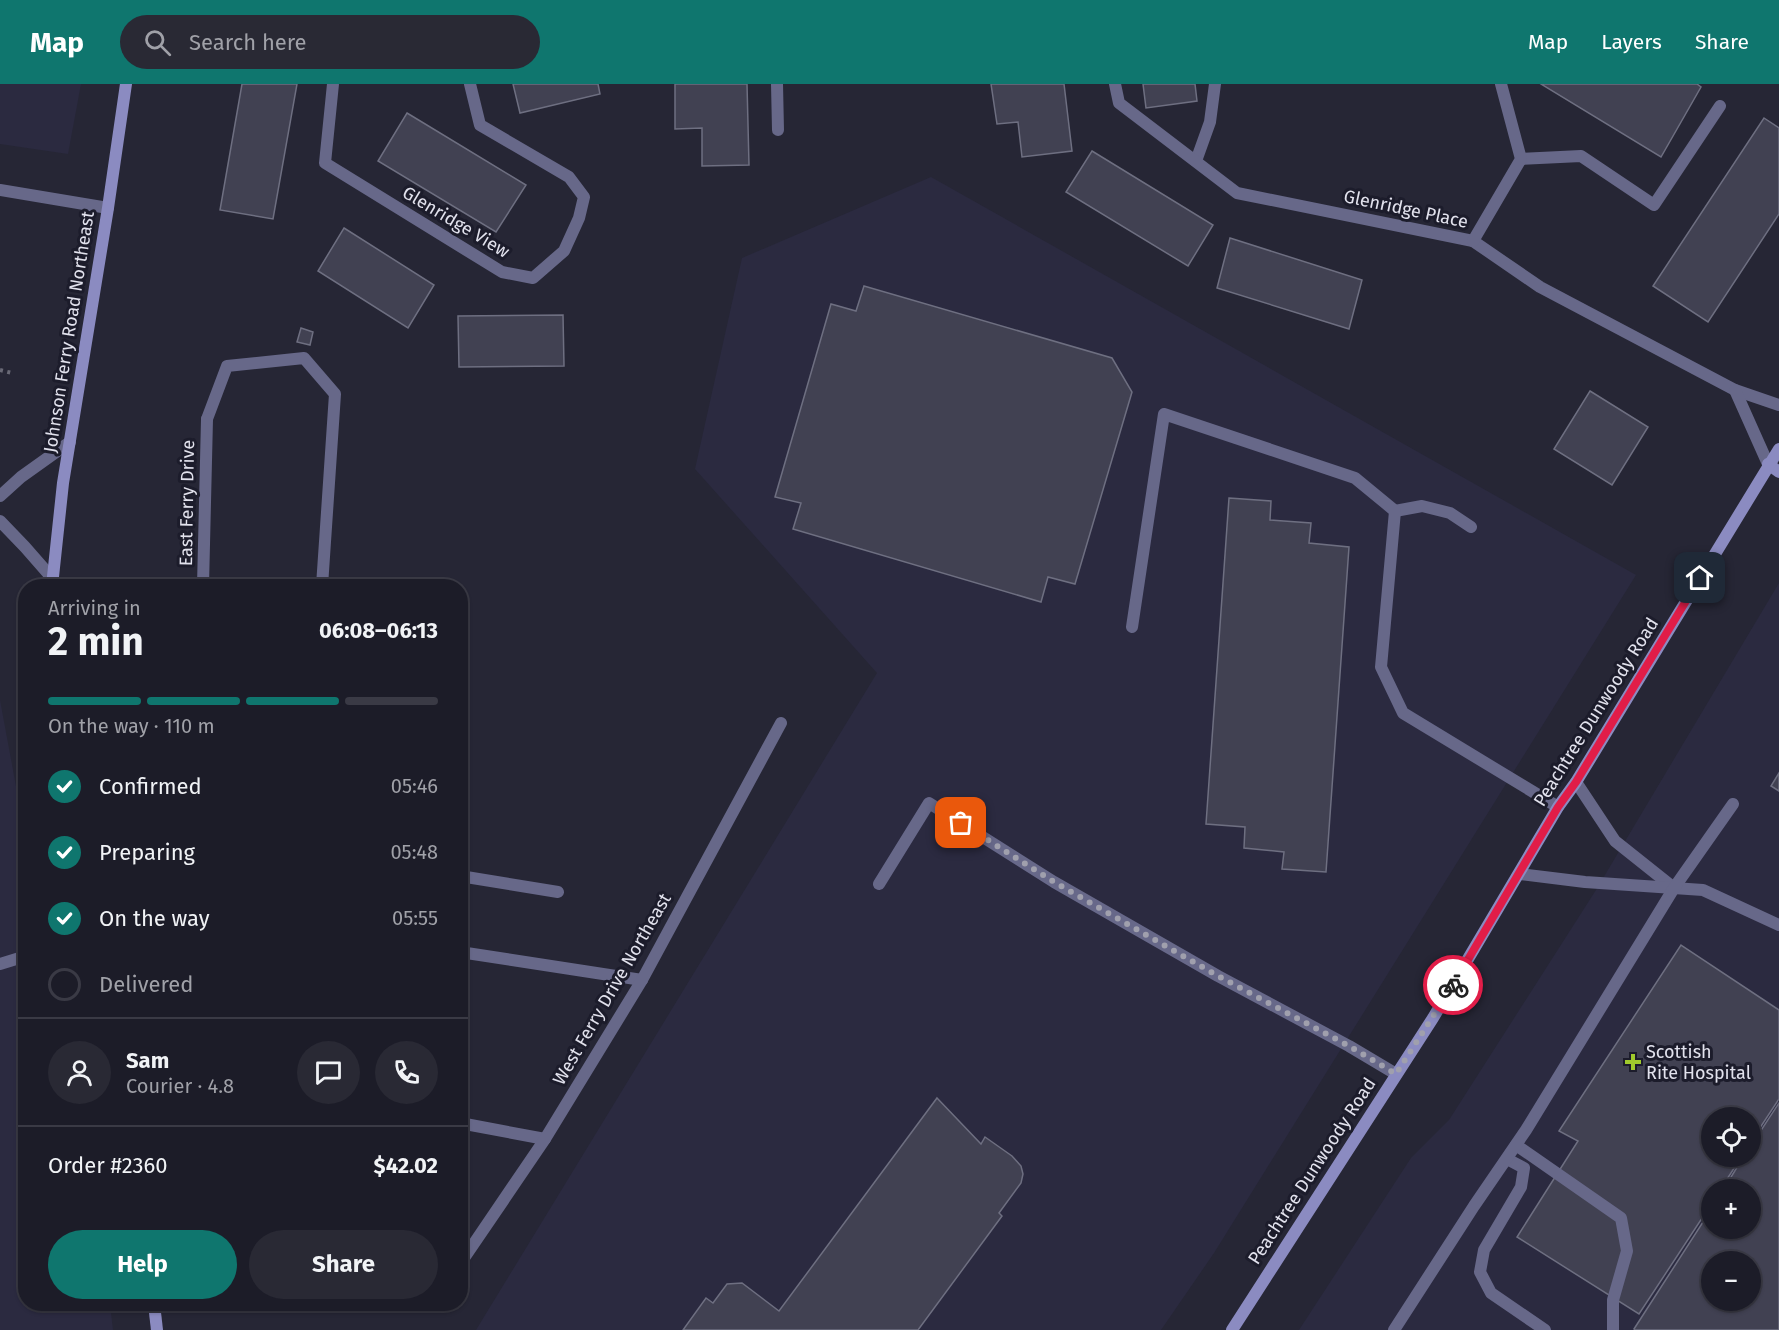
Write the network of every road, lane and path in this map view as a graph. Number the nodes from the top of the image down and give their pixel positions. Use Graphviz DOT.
graph roads {
  1 [pos="126,84"];
  2 [pos="333,84"];
  3 [pos="470,84"];
  4 [pos="777,84"];
  5 [pos="1115,84"];
  6 [pos="1215,84"];
  7 [pos="1501,84"];
  8 [pos="1720,106"];
  9 [pos="778,130"];
  10 [pos="1521,159"];
  11 [pos="1196,161"];
  12 [pos="0,190"];
  13 [pos="108,208"];
  14 [pos="1473,241"];
  15 [pos="0,370"];
  16 [pos="12,373"];
  17 [pos="1735,390"];
  18 [pos="1779,405"];
  19 [pos="70,441"];
  20 [pos="1779,449"];
  21 [pos="1768,464"];
  22 [pos="1779,472"];
  23 [pos="0,496"];
  24 [pos="1395,511"];
  25 [pos="0,521"];
  26 [pos="1471,527"];
  27 [pos="49,579"];
  28 [pos="52,579"];
  29 [pos="203,579"];
  30 [pos="322,579"];
  31 [pos="1132,627"];
  32 [pos="781,723"];
  33 [pos="1576,782"];
  34 [pos="1733,804"];
  35 [pos="1558,807"];
  36 [pos="1520,874"];
  37 [pos="468,877"];
  38 [pos="879,884"];
  39 [pos="1674,888"];
  40 [pos="558,892"];
  41 [pos="1779,925"];
  42 [pos="468,953"];
  43 [pos="18,958"];
  44 [pos="0,964"];
  45 [pos="642,980"];
  46 [pos="1396,1074"];
  47 [pos="468,1125"];
  48 [pos="545,1139"];
  49 [pos="1516,1145"];
  50 [pos="1507,1159"];
  51 [pos="468,1252"];
  52 [pos="155,1311"];
  53 [pos="157,1330"];
  54 [pos="1232,1330"];
  55 [pos="1394,1330"];
  56 [pos="1545,1330"];
  57 [pos="1613,1330"];
  1 -- 13 [label="main road, Johnson Ferry Road Northeast"];
  2 -- 3 [label="street, Glenridge View"];
  4 -- 9 [label="street"];
  5 -- 11 [label="street, Glenridge Place"];
  6 -- 11 [label="street"];
  7 -- 10 [label="street"];
  8 -- 10 [label="street"];
  10 -- 14 [label="street"];
  11 -- 14 [label="street, Glenridge Place"];
  12 -- 13 [label="street"];
  13 -- 19 [label="main road, Johnson Ferry Road Northeast"];
  14 -- 17 [label="street, Glenridge Place"];
  15 -- 16 [label="path"];
  17 -- 18 [label="street, Glenridge Place"];
  17 -- 21 [label="street"];
  19 -- 23 [label="street"];
  19 -- 28 [label="main road, Johnson Ferry Road Northeast"];
  20 -- 21 [label="main road, Peachtree Dunwoody Road"];
  21 -- 22 [label="main road"];
  21 -- 33 [label="main road, Peachtree Dunwoody Road"];
  24 -- 26 [label="street"];
  24 -- 31 [label="street"];
  24 -- 35 [label="street"];
  25 -- 27 [label="street"];
  29 -- 30 [label="street, East Ferry Drive"];
  32 -- 45 [label="street, West Ferry Drive Northeast"];
  33 -- 35 [label="main road, Peachtree Dunwoody Road"];
  33 -- 39 [label="street"];
  34 -- 39 [label="street"];
  35 -- 36 [label="main road, Peachtree Dunwoody Road"];
  36 -- 39 [label="street"];
  36 -- 46 [label="main road, Peachtree Dunwoody Road"];
  37 -- 40 [label="street"];
  38 -- 46 [label="street"];
  39 -- 41 [label="street"];
  39 -- 49 [label="street"];
  42 -- 45 [label="street"];
  43 -- 44 [label="street"];
  45 -- 48 [label="street, West Ferry Drive Northeast"];
  46 -- 54 [label="main road, Peachtree Dunwoody Road"];
  47 -- 48 [label="street"];
  48 -- 51 [label="street, West Ferry Drive Northeast"];
  49 -- 50 [label="street"];
  49 -- 57 [label="street"];
  50 -- 55 [label="street"];
  50 -- 56 [label="street"];
  52 -- 53 [label="main road"];
}
